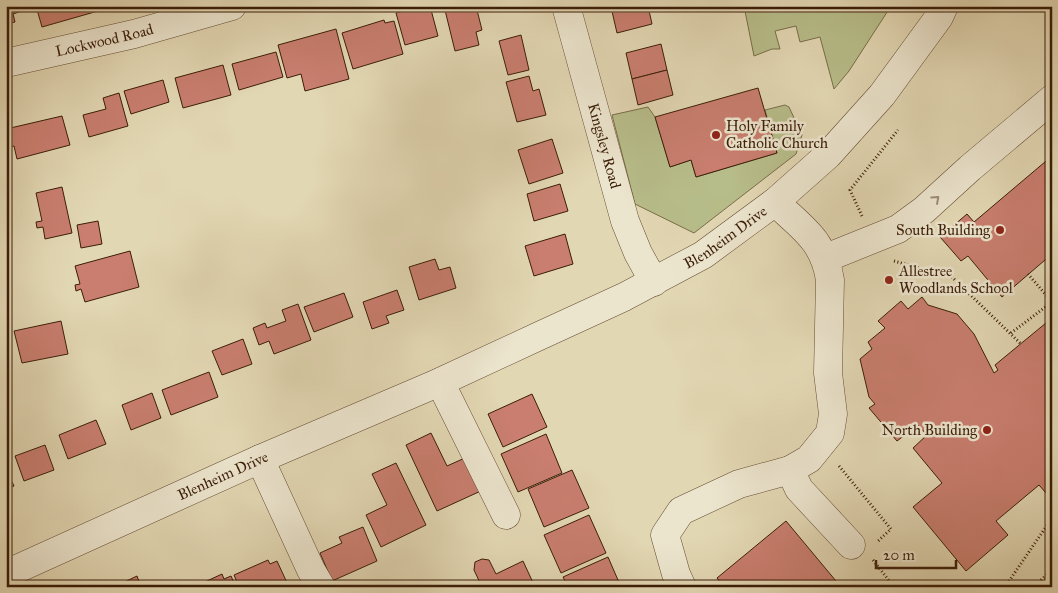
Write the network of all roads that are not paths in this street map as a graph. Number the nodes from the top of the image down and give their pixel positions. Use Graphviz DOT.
graph roads {
  1 [pos="566,6"];
  2 [pos="944,6"];
  3 [pos="223,7"];
  4 [pos="6,63"];
  5 [pos="1052,99"];
  6 [pos="775,202"];
  7 [pos="826,258"];
  8 [pos="654,282"];
  9 [pos="440,382"];
  10 [pos="260,460"];
  11 [pos="790,470"];
  12 [pos="506,515"];
  13 [pos="852,545"];
  14 [pos="13,578"];
  15 [pos="321,587"];
  16 [pos="682,587"];
  1 -- 8 [label="street, Kingsley Road"];
  2 -- 6 [label="street, Blenheim Drive"];
  3 -- 4 [label="street, Lockwood Road"];
  7 -- 5 [label="street, one-way"];
  6 -- 7 [label="street"];
  6 -- 8 [label="street, Blenheim Drive"];
  7 -- 11 [label="street"];
  8 -- 9 [label="street, Blenheim Drive"];
  9 -- 10 [label="street, Blenheim Drive"];
  9 -- 12 [label="street"];
  10 -- 14 [label="street, Blenheim Drive"];
  10 -- 15 [label="street"];
  11 -- 13 [label="street"];
  11 -- 16 [label="street"];
}
